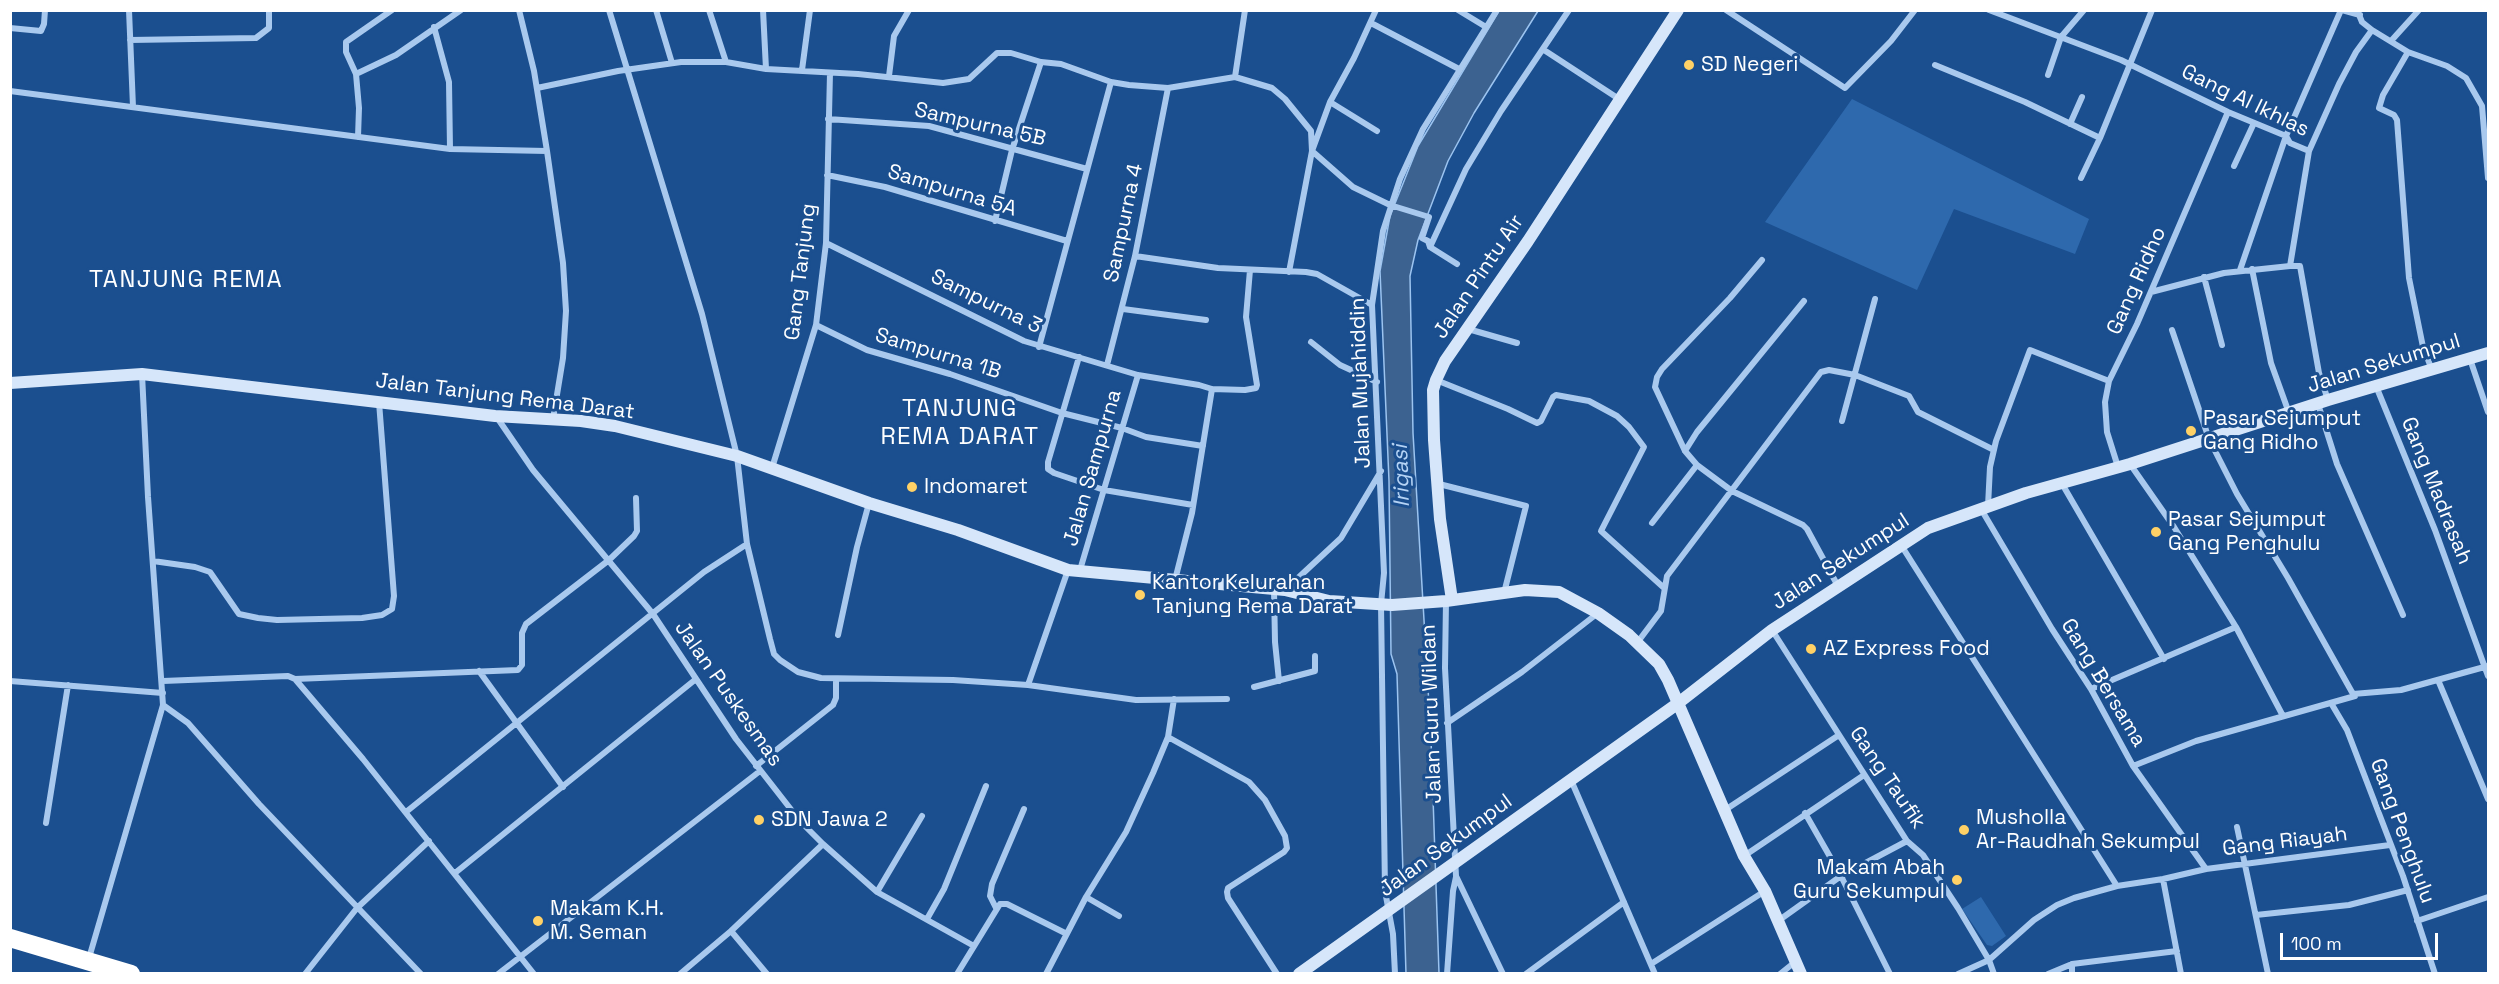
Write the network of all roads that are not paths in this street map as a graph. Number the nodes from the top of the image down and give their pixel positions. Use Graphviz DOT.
graph roads {
  1 [pos="45,10"];
  2 [pos="129,10"];
  3 [pos="269,10"];
  4 [pos="392,10"];
  5 [pos="461,10"];
  6 [pos="519,10"];
  7 [pos="609,10"];
  8 [pos="656,10"];
  9 [pos="709,10"];
  10 [pos="763,10"];
  11 [pos="810,10"];
  12 [pos="909,10"];
  13 [pos="1245,10"];
  14 [pos="1376,10"];
  15 [pos="1458,10"];
  16 [pos="1497,10"];
  17 [pos="1569,10"];
  18 [pos="1678,10"];
  19 [pos="1726,10"];
  20 [pos="1915,10"];
  21 [pos="1989,10"];
  22 [pos="2084,10"];
  23 [pos="2152,10"];
  24 [pos="2341,10"];
  25 [pos="2419,10"];
  26 [pos="2359,13"];
  27 [pos="1371,23"];
  28 [pos="434,27"];
  29 [pos="1486,27"];
  30 [pos="10,28"];
  31 [pos="2372,30"];
  32 [pos="2061,38"];
  33 [pos="130,40"];
  34 [pos="2391,41"];
  35 [pos="1544,50"];
  36 [pos="2408,52"];
  37 [pos="726,62"];
  38 [pos="1041,62"];
  39 [pos="672,63"];
  40 [pos="1935,65"];
  41 [pos="2130,66"];
  42 [pos="766,69"];
  43 [pos="1459,69"];
  44 [pos="626,70"];
  45 [pos="802,70"];
  46 [pos="830,73"];
  47 [pos="356,74"];
  48 [pos="2048,75"];
  49 [pos="889,76"];
  50 [pos="1235,77"];
  51 [pos="1111,82"];
  52 [pos="537,88"];
  53 [pos="1168,88"];
  54 [pos="10,91"];
  55 [pos="2082,97"];
  56 [pos="1619,99"];
  57 [pos="1330,102"];
  58 [pos="133,107"];
  59 [pos="2228,112"];
  60 [pos="828,119"];
  61 [pos="2254,123"];
  62 [pos="2070,124"];
  63 [pos="1377,131"];
  64 [pos="2286,136"];
  65 [pos="358,137"];
  66 [pos="2100,138"];
  67 [pos="450,149"];
  68 [pos="1012,150"];
  69 [pos="547,151"];
  70 [pos="1312,151"];
  71 [pos="2309,151"];
  72 [pos="2235,166"];
  73 [pos="1087,169"];
  74 [pos="827,175"];
  75 [pos="2081,178"];
  76 [pos="2488,178"];
  77 [pos="1390,205"];
  78 [pos="995,221"];
  79 [pos="1067,241"];
  80 [pos="826,243"];
  81 [pos="1431,247"];
  82 [pos="1135,256"];
  83 [pos="1762,260"];
  84 [pos="1457,264"];
  85 [pos="2290,266"];
  86 [pos="2252,268"];
  87 [pos="1250,270"];
  88 [pos="2240,270"];
  89 [pos="1289,272"];
  90 [pos="2204,277"];
  91 [pos="2151,292"];
  92 [pos="1875,299"];
  93 [pos="1804,302"];
  94 [pos="1372,305"];
  95 [pos="1123,309"];
  96 [pos="1206,320"];
  97 [pos="816,325"];
  98 [pos="1468,329"];
  99 [pos="2172,330"];
  100 [pos="1311,342"];
  101 [pos="1517,343"];
  102 [pos="2222,345"];
  103 [pos="1039,347"];
  104 [pos="2488,353"];
  105 [pos="1079,357"];
  106 [pos="2469,358"];
  107 [pos="1107,365"];
  108 [pos="2432,370"];
  109 [pos="142,374"];
  110 [pos="1138,375"];
  111 [pos="1855,375"];
  112 [pos="1436,380"];
  113 [pos="2109,381"];
  114 [pos="10,382"];
  115 [pos="1377,382"];
  116 [pos="2376,386"];
  117 [pos="1212,389"];
  118 [pos="379,402"];
  119 [pos="2323,402"];
  120 [pos="2488,412"];
  121 [pos="1062,413"];
  122 [pos="2289,413"];
  123 [pos="495,416"];
  124 [pos="553,419"];
  125 [pos="1842,421"];
  126 [pos="1122,428"];
  127 [pos="2209,439"];
  128 [pos="1203,446"];
  129 [pos="1994,450"];
  130 [pos="1685,451"];
  131 [pos="737,456"];
  132 [pos="1697,465"];
  133 [pos="2124,466"];
  134 [pos="771,469"];
  135 [pos="1381,470"];
  136 [pos="2060,482"];
  137 [pos="1439,484"];
  138 [pos="1104,489"];
  139 [pos="1732,491"];
  140 [pos="636,498"];
  141 [pos="869,504"];
  142 [pos="1193,505"];
  143 [pos="1984,507"];
  144 [pos="1652,524"];
  145 [pos="747,544"];
  146 [pos="1900,545"];
  147 [pos="609,560"];
  148 [pos="153,561"];
  149 [pos="1074,570"];
  150 [pos="1174,581"];
  151 [pos="1663,587"];
  152 [pos="1839,588"];
  153 [pos="1279,590"];
  154 [pos="1504,593"];
  155 [pos="1446,601"];
  156 [pos="1387,604"];
  157 [pos="1598,613"];
  158 [pos="653,614"];
  159 [pos="2403,615"];
  160 [pos="2236,627"];
  161 [pos="1772,630"];
  162 [pos="838,635"];
  163 [pos="1637,643"];
  164 [pos="1315,656"];
  165 [pos="2164,659"];
  166 [pos="2486,666"];
  167 [pos="478,671"];
  168 [pos="2488,676"];
  169 [pos="295,679"];
  170 [pos="696,679"];
  171 [pos="836,679"];
  172 [pos="2438,680"];
  173 [pos="10,681"];
  174 [pos="163,681"];
  175 [pos="1279,681"];
  176 [pos="68,685"];
  177 [pos="1028,686"];
  178 [pos="1254,687"];
  179 [pos="2091,689"];
  180 [pos="163,693"];
  181 [pos="2353,694"];
  182 [pos="1174,699"];
  183 [pos="1227,699"];
  184 [pos="2331,703"];
  185 [pos="1677,704"];
  186 [pos="163,705"];
  187 [pos="2283,717"];
  188 [pos="1447,723"];
  189 [pos="515,724"];
  190 [pos="1839,735"];
  191 [pos="1168,737"];
  192 [pos="2133,766"];
  193 [pos="758,769"];
  194 [pos="1864,775"];
  195 [pos="1571,780"];
  196 [pos="986,786"];
  197 [pos="563,787"];
  198 [pos="2488,799"];
  199 [pos="1024,809"];
  200 [pos="1725,811"];
  201 [pos="406,812"];
  202 [pos="1805,813"];
  203 [pos="922,816"];
  204 [pos="46,823"];
  205 [pos="2237,827"];
  206 [pos="429,841"];
  207 [pos="1907,841"];
  208 [pos="823,844"];
  209 [pos="2390,845"];
  210 [pos="1744,856"];
  211 [pos="1455,862"];
  212 [pos="2245,863"];
  213 [pos="2206,869"];
  214 [pos="455,873"];
  215 [pos="1456,876"];
  216 [pos="1841,876"];
  217 [pos="2163,879"];
  218 [pos="2117,886"];
  219 [pos="2408,890"];
  220 [pos="1765,891"];
  221 [pos="877,892"];
  222 [pos="1086,897"];
  223 [pos="2488,897"];
  224 [pos="1624,902"];
  225 [pos="357,908"];
  226 [pos="996,908"];
  227 [pos="1388,911"];
  228 [pos="2256,915"];
  229 [pos="1119,916"];
  230 [pos="927,919"];
  231 [pos="1778,921"];
  232 [pos="2417,921"];
  233 [pos="731,931"];
  234 [pos="1067,933"];
  235 [pos="10,938"];
  236 [pos="974,946"];
  237 [pos="10,949"];
  238 [pos="2177,951"];
  239 [pos="521,956"];
  240 [pos="1989,960"];
  241 [pos="1651,964"];
  242 [pos="2072,964"];
  243 [pos="89,968"];
  244 [pos="1798,968"];
  245 [pos="131,974"];
  246 [pos="305,974"];
  247 [pos="421,974"];
  248 [pos="498,974"];
  249 [pos="534,974"];
  250 [pos="680,974"];
  251 [pos="768,974"];
  252 [pos="957,974"];
  253 [pos="1046,974"];
  254 [pos="1277,974"];
  255 [pos="1299,974"];
  256 [pos="1395,974"];
  257 [pos="1447,974"];
  258 [pos="1503,974"];
  259 [pos="1526,974"];
  260 [pos="1655,974"];
  261 [pos="1779,974"];
  262 [pos="1890,974"];
  263 [pos="1958,974"];
  264 [pos="1994,974"];
  265 [pos="2048,974"];
  266 [pos="2072,974"];
  267 [pos="2181,974"];
  268 [pos="2268,974"];
  269 [pos="2435,974"];
  1 -- 30 [label="street"];
  2 -- 33 [label="street"];
  3 -- 33 [label="street"];
  4 -- 47 [label="street"];
  5 -- 28 [label="street"];
  6 -- 52 [label="street"];
  7 -- 44 [label="street"];
  8 -- 39 [label="street"];
  9 -- 37 [label="street"];
  10 -- 42 [label="street"];
  11 -- 45 [label="street"];
  12 -- 49 [label="street"];
  13 -- 50 [label="street"];
  14 -- 27 [label="street"];
  15 -- 29 [label="street"];
  16 -- 29 [label="street, Jalan Mujahiddin"];
  17 -- 35 [label="street"];
  18 -- 56 [label="street, Jalan Pintu Air"];
  19 -- 20 [label="street"];
  21 -- 32 [label="street, Gang Al Ikhlas"];
  22 -- 32 [label="street"];
  23 -- 41 [label="street"];
  24 -- 26 [label="street"];
  24 -- 64 [label="street"];
  25 -- 34 [label="street"];
  26 -- 31 [label="street"];
  27 -- 43 [label="street"];
  27 -- 57 [label="street"];
  28 -- 47 [label="street"];
  28 -- 67 [label="street"];
  29 -- 43 [label="street, Jalan Mujahiddin"];
  31 -- 34 [label="street"];
  31 -- 71 [label="street"];
  32 -- 41 [label="street, Gang Al Ikhlas"];
  32 -- 48 [label="street"];
  33 -- 58 [label="street"];
  34 -- 36 [label="street"];
  35 -- 56 [label="street"];
  35 -- 81 [label="street"];
  36 -- 76 [label="street"];
  36 -- 108 [label="street"];
  37 -- 39 [label="street"];
  37 -- 42 [label="street"];
  38 -- 49 [label="street"];
  38 -- 51 [label="street"];
  38 -- 68 [label="street"];
  39 -- 44 [label="street"];
  40 -- 62 [label="street"];
  41 -- 59 [label="street, Gang Al Ikhlas"];
  41 -- 66 [label="street"];
  42 -- 45 [label="street"];
  43 -- 77 [label="street, Jalan Mujahiddin"];
  44 -- 52 [label="street"];
  44 -- 131 [label="street"];
  45 -- 46 [label="street"];
  46 -- 49 [label="street"];
  46 -- 60 [label="street, Gang Tanjung"];
  47 -- 65 [label="street"];
  50 -- 53 [label="street"];
  50 -- 70 [label="street"];
  51 -- 53 [label="street"];
  51 -- 73 [label="street"];
  52 -- 69 [label="street"];
  53 -- 82 [label="street, Sampurna 4"];
  54 -- 58 [label="street"];
  55 -- 62 [label="street"];
  56 -- 98 [label="street, Jalan Pintu Air"];
  57 -- 63 [label="street"];
  57 -- 70 [label="street"];
  58 -- 65 [label="street"];
  59 -- 61 [label="street, Gang Al Ikhlas"];
  59 -- 91 [label="street, Gang Ridho"];
  60 -- 68 [label="street, Sampurna 5B"];
  60 -- 74 [label="street, Gang Tanjung"];
  61 -- 64 [label="street, Gang Al Ikhlas"];
  61 -- 72 [label="street"];
  62 -- 66 [label="street"];
  64 -- 71 [label="street, Gang Al Ikhlas"];
  64 -- 88 [label="street"];
  65 -- 67 [label="street"];
  66 -- 75 [label="street"];
  67 -- 69 [label="street"];
  68 -- 73 [label="street, Sampurna 5B"];
  68 -- 78 [label="street"];
  69 -- 124 [label="street"];
  70 -- 77 [label="street"];
  70 -- 89 [label="street"];
  71 -- 85 [label="street, Gang Al Ikhlas"];
  73 -- 79 [label="street"];
  74 -- 78 [label="street, Sampurna 5A"];
  74 -- 80 [label="street, Gang Tanjung"];
  77 -- 81 [label="street"];
  77 -- 94 [label="street, Jalan Mujahiddin"];
  78 -- 79 [label="street, Sampurna 5A"];
  79 -- 103 [label="street"];
  80 -- 97 [label="street, Gang Tanjung"];
  80 -- 103 [label="street, Sampurna 3"];
  81 -- 84 [label="street"];
  82 -- 87 [label="street"];
  82 -- 95 [label="street, Sampurna 4"];
  83 -- 130 [label="street"];
  85 -- 86 [label="street"];
  85 -- 119 [label="street"];
  86 -- 88 [label="street"];
  86 -- 122 [label="street"];
  87 -- 89 [label="street"];
  87 -- 117 [label="street, Sampurna 3"];
  88 -- 90 [label="street"];
  89 -- 94 [label="street"];
  90 -- 91 [label="street"];
  90 -- 102 [label="street"];
  91 -- 113 [label="street, Gang Ridho"];
  92 -- 111 [label="street"];
  93 -- 130 [label="street"];
  94 -- 115 [label="street, Jalan Mujahiddin"];
  95 -- 96 [label="street"];
  95 -- 107 [label="street, Sampurna 4"];
  97 -- 121 [label="street, Sampurna 1B"];
  97 -- 134 [label="street, Gang Tanjung"];
  98 -- 101 [label="street"];
  98 -- 112 [label="street, Jalan Pintu Air"];
  99 -- 127 [label="street"];
  100 -- 115 [label="street"];
  103 -- 105 [label="street, Sampurna 3"];
  104 -- 106 [label="street, Jalan Sekumpul"];
  105 -- 107 [label="street, Sampurna 3"];
  105 -- 121 [label="street"];
  106 -- 108 [label="street, Jalan Sekumpul"];
  106 -- 120 [label="street"];
  107 -- 110 [label="street, Sampurna 3"];
  108 -- 116 [label="street, Jalan Sekumpul"];
  109 -- 114 [label="street, Jalan Tanjung Rema Darat"];
  109 -- 118 [label="street, Jalan Tanjung Rema Darat"];
  109 -- 148 [label="street"];
  110 -- 117 [label="street, Sampurna 3"];
  110 -- 126 [label="street, Jalan Sampurna"];
  111 -- 125 [label="street"];
  111 -- 129 [label="street"];
  111 -- 139 [label="street"];
  112 -- 137 [label="street, Jalan Pintu Air"];
  112 -- 151 [label="street"];
  113 -- 129 [label="street"];
  113 -- 133 [label="street, Gang Ridho"];
  115 -- 135 [label="street, Jalan Mujahiddin"];
  116 -- 119 [label="street, Jalan Sekumpul"];
  116 -- 166 [label="street, Gang Madrasah"];
  117 -- 128 [label="street"];
  118 -- 123 [label="street, Jalan Tanjung Rema Darat"];
  118 -- 148 [label="street"];
  119 -- 122 [label="street, Jalan Sekumpul"];
  119 -- 159 [label="street"];
  121 -- 126 [label="street, Sampurna 1B"];
  121 -- 138 [label="street"];
  122 -- 127 [label="street, Jalan Sekumpul"];
  123 -- 124 [label="street, Jalan Tanjung Rema Darat"];
  123 -- 147 [label="street, Jalan Puskesmas"];
  124 -- 131 [label="street, Jalan Tanjung Rema Darat"];
  126 -- 128 [label="street, Sampurna 1B"];
  126 -- 138 [label="street, Jalan Sampurna"];
  127 -- 133 [label="street, Jalan Sekumpul"];
  127 -- 181 [label="street"];
  128 -- 142 [label="street"];
  129 -- 143 [label="street"];
  130 -- 132 [label="street"];
  131 -- 134 [label="street, Jalan Tanjung Rema Darat"];
  131 -- 145 [label="street"];
  132 -- 139 [label="street"];
  132 -- 144 [label="street"];
  133 -- 136 [label="street, Jalan Sekumpul"];
  133 -- 160 [label="street"];
  134 -- 141 [label="street, Jalan Tanjung Rema Darat"];
  135 -- 153 [label="street"];
  135 -- 156 [label="street, Jalan Mujahiddin"];
  136 -- 143 [label="street, Jalan Sekumpul"];
  136 -- 165 [label="street"];
  137 -- 154 [label="street"];
  137 -- 155 [label="street, Jalan Pintu Air"];
  138 -- 142 [label="street"];
  138 -- 149 [label="street, Jalan Sampurna"];
  139 -- 151 [label="street"];
  139 -- 152 [label="street"];
  140 -- 147 [label="street"];
  141 -- 149 [label="street, Jalan Tanjung Rema Darat"];
  141 -- 162 [label="street"];
  142 -- 150 [label="street"];
  143 -- 146 [label="street, Jalan Sekumpul"];
  143 -- 179 [label="street, Gang Bersama"];
  145 -- 158 [label="street"];
  145 -- 171 [label="street"];
  146 -- 152 [label="street, Jalan Sekumpul"];
  146 -- 218 [label="street"];
  147 -- 158 [label="street, Jalan Puskesmas"];
  147 -- 167 [label="street"];
  148 -- 174 [label="street"];
  149 -- 150 [label="street, Jalan Tanjung Rema Darat"];
  149 -- 177 [label="street, Jalan Sampurna"];
  150 -- 153 [label="street, Jalan Tanjung Rema Darat"];
  151 -- 163 [label="street"];
  152 -- 161 [label="street, Jalan Sekumpul"];
  153 -- 156 [label="street, Jalan Tanjung Rema Darat"];
  153 -- 175 [label="street"];
  154 -- 155 [label="street, Jalan Tanjung Rema Darat"];
  154 -- 157 [label="street, Jalan Tanjung Rema Darat"];
  155 -- 156 [label="street, Jalan Tanjung Rema Darat"];
  155 -- 188 [label="street, Jalan Guru Wildan"];
  156 -- 227 [label="street, Jalan Mujahiddin"];
  157 -- 163 [label="street, Jalan Tanjung Rema Darat"];
  157 -- 188 [label="street"];
  158 -- 170 [label="street, Jalan Puskesmas"];
  158 -- 189 [label="street"];
  160 -- 165 [label="street"];
  160 -- 187 [label="street"];
  161 -- 185 [label="street, Jalan Sekumpul"];
  161 -- 190 [label="street, Gang Taufik"];
  163 -- 185 [label="street, Jalan Tanjung Rema Darat"];
  164 -- 175 [label="street"];
  165 -- 179 [label="street"];
  166 -- 168 [label="street, Gang Madrasah"];
  166 -- 172 [label="street"];
  167 -- 169 [label="street"];
  167 -- 189 [label="street"];
  169 -- 174 [label="street"];
  169 -- 201 [label="street"];
  170 -- 193 [label="street, Jalan Puskesmas"];
  170 -- 197 [label="street"];
  171 -- 177 [label="street"];
  171 -- 193 [label="street"];
  172 -- 181 [label="street"];
  172 -- 198 [label="street"];
  173 -- 176 [label="street"];
  174 -- 180 [label="street"];
  175 -- 178 [label="street"];
  176 -- 180 [label="street"];
  176 -- 204 [label="street"];
  177 -- 182 [label="street"];
  179 -- 192 [label="street, Gang Bersama"];
  180 -- 186 [label="street"];
  181 -- 184 [label="street"];
  182 -- 183 [label="street"];
  182 -- 191 [label="street"];
  184 -- 187 [label="street"];
  184 -- 209 [label="street, Gang Penghulu"];
  185 -- 195 [label="street, Jalan Sekumpul"];
  185 -- 200 [label="street, Jalan Tanjung Rema Darat"];
  186 -- 225 [label="street"];
  186 -- 243 [label="street"];
  187 -- 192 [label="street"];
  188 -- 211 [label="street, Jalan Guru Wildan"];
  189 -- 197 [label="street"];
  189 -- 201 [label="street"];
  190 -- 194 [label="street, Gang Taufik"];
  190 -- 200 [label="street"];
  191 -- 222 [label="street"];
  191 -- 254 [label="street"];
  192 -- 213 [label="street, Gang Bersama"];
  193 -- 208 [label="street, Jalan Puskesmas"];
  193 -- 239 [label="street"];
  194 -- 202 [label="street"];
  194 -- 207 [label="street, Gang Taufik"];
  195 -- 211 [label="street, Jalan Sekumpul"];
  195 -- 224 [label="street"];
  196 -- 230 [label="street"];
  197 -- 214 [label="street"];
  199 -- 226 [label="street"];
  200 -- 210 [label="street, Jalan Tanjung Rema Darat"];
  201 -- 206 [label="street"];
  202 -- 210 [label="street"];
  202 -- 216 [label="street"];
  203 -- 221 [label="street"];
  205 -- 212 [label="street"];
  206 -- 214 [label="street"];
  206 -- 225 [label="street"];
  207 -- 216 [label="street"];
  207 -- 240 [label="street, Gang Taufik"];
  208 -- 221 [label="street, Jalan Puskesmas"];
  208 -- 233 [label="street"];
  209 -- 212 [label="street, Gang Riayah"];
  209 -- 219 [label="street, Gang Penghulu"];
  210 -- 220 [label="street, Jalan Tanjung Rema Darat"];
  211 -- 215 [label="street, Jalan Guru Wildan"];
  211 -- 227 [label="street, Jalan Sekumpul"];
  212 -- 213 [label="street, Gang Riayah"];
  212 -- 228 [label="street"];
  213 -- 217 [label="street, Gang Riayah"];
  214 -- 239 [label="street"];
  215 -- 257 [label="street"];
  215 -- 258 [label="street"];
  216 -- 231 [label="street"];
  216 -- 262 [label="street"];
  217 -- 218 [label="street, Gang Riayah"];
  217 -- 238 [label="street"];
  218 -- 240 [label="street, Gang Riayah"];
  219 -- 228 [label="street"];
  219 -- 232 [label="street, Gang Penghulu"];
  220 -- 231 [label="street, Jalan Tanjung Rema Darat"];
  220 -- 241 [label="street"];
  221 -- 230 [label="street, Jalan Puskesmas"];
  222 -- 229 [label="street"];
  222 -- 234 [label="street"];
  223 -- 232 [label="street"];
  224 -- 241 [label="street"];
  224 -- 259 [label="street"];
  225 -- 246 [label="street"];
  225 -- 247 [label="street"];
  226 -- 234 [label="street"];
  226 -- 236 [label="street"];
  227 -- 255 [label="street, Jalan Sekumpul"];
  227 -- 256 [label="street, Jalan Mujahiddin"];
  228 -- 268 [label="street"];
  230 -- 236 [label="street, Jalan Puskesmas"];
  231 -- 244 [label="street, Jalan Tanjung Rema Darat"];
  232 -- 269 [label="street, Gang Penghulu"];
  233 -- 250 [label="street"];
  233 -- 251 [label="street"];
  234 -- 253 [label="street"];
  235 -- 243 [label="highway"];
  236 -- 252 [label="street"];
  237 -- 243 [label="highway"];
  238 -- 242 [label="street"];
  238 -- 267 [label="street"];
  239 -- 248 [label="street"];
  239 -- 249 [label="street"];
  240 -- 263 [label="street, Gang Riayah"];
  240 -- 264 [label="street, Gang Taufik"];
  241 -- 260 [label="street"];
  242 -- 265 [label="street"];
  242 -- 266 [label="street"];
  243 -- 245 [label="highway"];
  244 -- 261 [label="street"];
}
